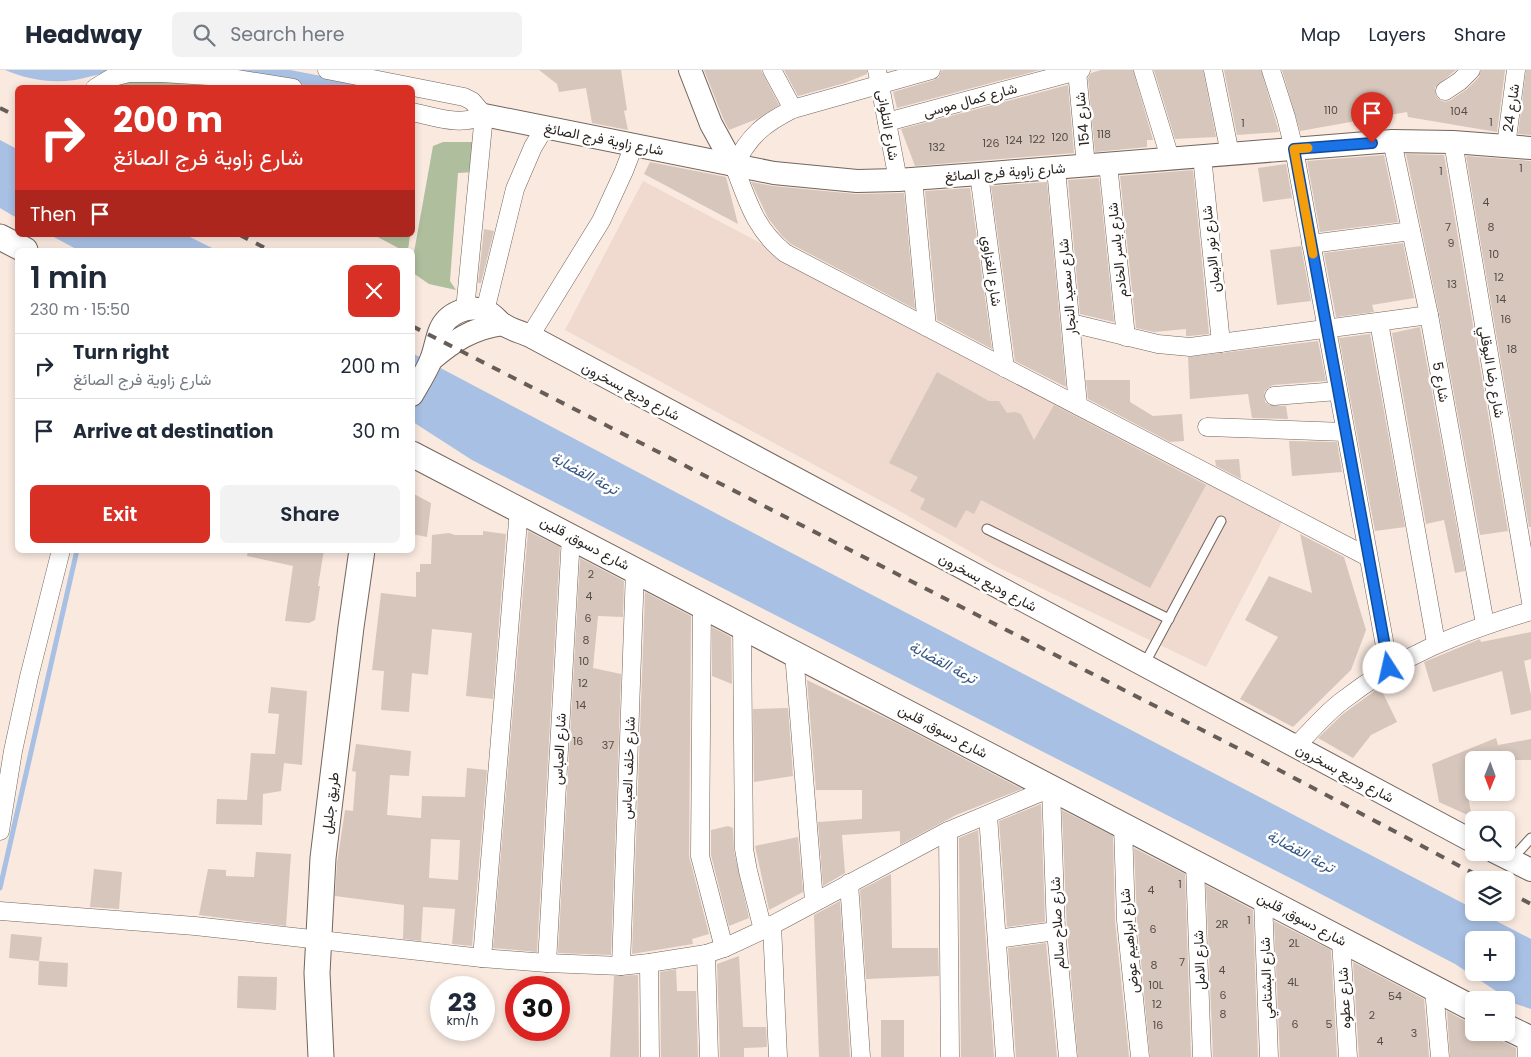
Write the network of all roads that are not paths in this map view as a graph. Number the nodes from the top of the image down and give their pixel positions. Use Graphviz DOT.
graph roads {
  1 [pos="328,70"];
  2 [pos="690,70"];
  3 [pos="772,70"];
  4 [pos="931,70"];
  5 [pos="1079,70"];
  6 [pos="1143,70"];
  7 [pos="1213,70"];
  8 [pos="1271,70"];
  9 [pos="1471,70"];
  10 [pos="1516,70"];
  11 [pos="879,77"];
  12 [pos="100,85"];
  13 [pos="274,85"];
  14 [pos="401,85"];
  15 [pos="415,88"];
  16 [pos="1445,91"];
  17 [pos="793,109"];
  18 [pos="415,113"];
  19 [pos="484,114"];
  20 [pos="887,122"];
  21 [pos="545,127"];
  22 [pos="1392,141"];
  23 [pos="1453,142"];
  24 [pos="634,145"];
  25 [pos="1506,146"];
  26 [pos="1531,148"];
  27 [pos="1294,149"];
  28 [pos="1230,154"];
  29 [pos="1202,156"];
  30 [pos="1170,158"];
  31 [pos="1108,164"];
  32 [pos="734,166"];
  33 [pos="1086,166"];
  34 [pos="1056,168"];
  35 [pos="979,174"];
  36 [pos="906,180"];
  37 [pos="1411,231"];
  38 [pos="0,237"];
  39 [pos="1311,244"];
  40 [pos="20,248"];
  41 [pos="484,315"];
  42 [pos="1429,315"];
  43 [pos="1379,322"];
  44 [pos="1070,323"];
  45 [pos="927,327"];
  46 [pos="1327,330"];
  47 [pos="530,336"];
  48 [pos="1126,336"];
  49 [pos="1221,343"];
  50 [pos="431,360"];
  51 [pos="1005,368"];
  52 [pos="415,389"];
  53 [pos="1338,391"];
  54 [pos="1274,396"];
  55 [pos="1078,406"];
  56 [pos="1207,427"];
  57 [pos="1346,432"];
  58 [pos="415,456"];
  59 [pos="519,509"];
  60 [pos="1221,521"];
  61 [pos="987,529"];
  62 [pos="571,536"];
  63 [pos="61,553"];
  64 [pos="362,553"];
  65 [pos="1368,557"];
  66 [pos="635,570"];
  67 [pos="1531,602"];
  68 [pos="702,605"];
  69 [pos="1531,611"];
  70 [pos="1169,619"];
  71 [pos="1485,624"];
  72 [pos="742,626"];
  73 [pos="1436,643"];
  74 [pos="794,653"];
  75 [pos="1144,665"];
  76 [pos="1389,668"];
  77 [pos="1296,746"];
  78 [pos="1051,788"];
  79 [pos="988,815"];
  80 [pos="1122,825"];
  81 [pos="948,830"];
  82 [pos="0,831"];
  83 [pos="1465,837"];
  84 [pos="1531,838"];
  85 [pos="1515,848"];
  86 [pos="1513,861"];
  87 [pos="1196,864"];
  88 [pos="1531,870"];
  89 [pos="849,883"];
  90 [pos="1263,899"];
  91 [pos="814,902"];
  92 [pos="0,911"];
  93 [pos="768,928"];
  94 [pos="1056,931"];
  95 [pos="318,939"];
  96 [pos="997,939"];
  97 [pos="1341,940"];
  98 [pos="724,948"];
  99 [pos="706,954"];
  100 [pos="482,958"];
  101 [pos="547,963"];
  102 [pos="649,963"];
  103 [pos="620,966"];
  104 [pos="1434,989"];
  105 [pos="1465,1005"];
  106 [pos="321,1057"];
  107 [pos="650,1057"];
  108 [pos="709,1057"];
  109 [pos="778,1057"];
  110 [pos="861,1057"];
  111 [pos="950,1057"];
  112 [pos="1004,1057"];
  113 [pos="1068,1057"];
  114 [pos="1140,1057"];
  115 [pos="1202,1057"];
  116 [pos="1269,1057"];
  117 [pos="1348,1057"];
  118 [pos="1440,1057"];
  1 -- 14 [label="street, شارع زاوية فرج الصائغ"];
  2 -- 32 [label="street"];
  3 -- 17 [label="street"];
  4 -- 11 [label="street"];
  5 -- 20 [label="street, شارع كمال موسى"];
  5 -- 33 [label="street, شارع 154"];
  6 -- 30 [label="street"];
  7 -- 28 [label="street"];
  8 -- 27 [label="street"];
  9 -- 16 [label="street"];
  10 -- 25 [label="street, شارع 24"];
  11 -- 17 [label="street"];
  11 -- 20 [label="street, شارع التلوانى"];
  12 -- 13 [label="street"];
  15 -- 19 [label="street, شارع زاوية فرج الصائغ"];
  17 -- 32 [label="street"];
  18 -- 19 [label="street, شارع زاوية فرج الصائغ"];
  19 -- 21 [label="street, شارع زاوية فرج الصائغ"];
  19 -- 41 [label="street"];
  20 -- 36 [label="street, شارع التلوانى"];
  21 -- 24 [label="street, شارع زاوية فرج الصائغ"];
  21 -- 41 [label="street"];
  22 -- 23 [label="street, شارع زاوية فرج الصائغ"];
  22 -- 27 [label="street, شارع زاوية فرج الصائغ"];
  22 -- 37 [label="street, شارع 5"];
  23 -- 25 [label="street, شارع زاوية فرج الصائغ"];
  23 -- 67 [label="street, شارع رضا البوقلي"];
  24 -- 32 [label="street, شارع زاوية فرج الصائغ"];
  24 -- 47 [label="street"];
  25 -- 26 [label="street, شارع زاوية فرج الصائغ"];
  27 -- 28 [label="street, شارع زاوية فرج الصائغ"];
  27 -- 39 [label="street"];
  28 -- 29 [label="street, شارع زاوية فرج الصائغ"];
  29 -- 30 [label="street, شارع زاوية فرج الصائغ"];
  29 -- 49 [label="street, شارع نور الايمان"];
  30 -- 31 [label="street, شارع زاوية فرج الصائغ"];
  31 -- 33 [label="street, شارع زاوية فرج الصائغ"];
  31 -- 48 [label="street, شارع ياسر الخادم"];
  32 -- 36 [label="street, شارع زاوية فرج الصائغ"];
  32 -- 45 [label="street"];
  33 -- 34 [label="street, شارع زاوية فرج الصائغ"];
  34 -- 35 [label="street, شارع زاوية فرج الصائغ"];
  34 -- 44 [label="street, شارع سعيد النجار"];
  35 -- 36 [label="street, شارع زاوية فرج الصائغ"];
  35 -- 51 [label="street, شارع الغزاوي"];
  36 -- 45 [label="street, شارع التلوانى"];
  37 -- 39 [label="street"];
  37 -- 42 [label="street, شارع 5"];
  38 -- 40 [label="main road"];
  39 -- 46 [label="street"];
  41 -- 47 [label="street, شارع وديع بسخرون"];
  41 -- 50 [label="street"];
  41 -- 50 [label="street"];
  42 -- 43 [label="street"];
  42 -- 71 [label="street, شارع 5"];
  43 -- 46 [label="street"];
  43 -- 73 [label="street"];
  44 -- 48 [label="street"];
  44 -- 55 [label="street, شارع سعيد النجار"];
  45 -- 51 [label="street"];
  46 -- 49 [label="street"];
  46 -- 53 [label="street"];
  47 -- 75 [label="street, شارع وديع بسخرون"];
  48 -- 49 [label="street"];
  50 -- 52 [label="street"];
  51 -- 55 [label="street"];
  53 -- 54 [label="street"];
  53 -- 57 [label="street"];
  55 -- 65 [label="street"];
  56 -- 57 [label="street"];
  57 -- 65 [label="street"];
  58 -- 59 [label="main road, شارع دسوق, قلين"];
  59 -- 62 [label="main road, شارع دسوق, قلين"];
  59 -- 100 [label="street"];
  60 -- 70 [label="lane"];
  61 -- 70 [label="lane"];
  62 -- 66 [label="main road, شارع دسوق, قلين"];
  62 -- 101 [label="street, شارع العباس"];
  63 -- 82 [label="street"];
  64 -- 95 [label="main road, طريق جليل"];
  65 -- 76 [label="street"];
  66 -- 68 [label="main road, شارع دسوق, قلين"];
  66 -- 103 [label="street, شارع خلف العباس"];
  68 -- 72 [label="main road, شارع دسوق, قلين"];
  68 -- 98 [label="street"];
  69 -- 71 [label="street"];
  70 -- 75 [label="lane"];
  71 -- 73 [label="street"];
  72 -- 74 [label="main road, شارع دسوق, قلين"];
  72 -- 93 [label="street"];
  73 -- 76 [label="street"];
  74 -- 78 [label="main road, شارع دسوق, قلين"];
  74 -- 91 [label="street"];
  75 -- 77 [label="street, شارع وديع بسخرون"];
  76 -- 77 [label="street"];
  77 -- 83 [label="street, شارع وديع بسخرون"];
  78 -- 79 [label="street"];
  78 -- 80 [label="main road, شارع دسوق, قلين"];
  78 -- 94 [label="street, شارع صلاح سالم"];
  79 -- 81 [label="street"];
  79 -- 96 [label="street"];
  80 -- 87 [label="main road, شارع دسوق, قلين"];
  80 -- 114 [label="street, شارع ابراهيم عوض"];
  81 -- 89 [label="street"];
  81 -- 111 [label="street"];
  84 -- 85 [label="lane"];
  86 -- 88 [label="street"];
  87 -- 90 [label="main road, شارع دسوق, قلين"];
  87 -- 115 [label="street, شارع الامل"];
  89 -- 91 [label="street"];
  89 -- 110 [label="street"];
  90 -- 97 [label="main road, شارع دسوق, قلين"];
  90 -- 116 [label="street, شارع البشتامي"];
  91 -- 93 [label="street"];
  92 -- 95 [label="street"];
  93 -- 98 [label="street"];
  93 -- 109 [label="street"];
  94 -- 96 [label="street"];
  94 -- 113 [label="street, شارع صلاح سالم"];
  95 -- 100 [label="street"];
  95 -- 106 [label="main road, طريق جليل"];
  96 -- 112 [label="street"];
  97 -- 104 [label="main road, شارع دسوق, قلين"];
  97 -- 117 [label="street, شارع عطوه"];
  98 -- 99 [label="street"];
  99 -- 102 [label="street"];
  99 -- 108 [label="street"];
  100 -- 101 [label="street"];
  101 -- 103 [label="street"];
  102 -- 103 [label="street"];
  102 -- 107 [label="street"];
  104 -- 105 [label="main road, شارع دسوق, قلين"];
  104 -- 118 [label="street"];
}
